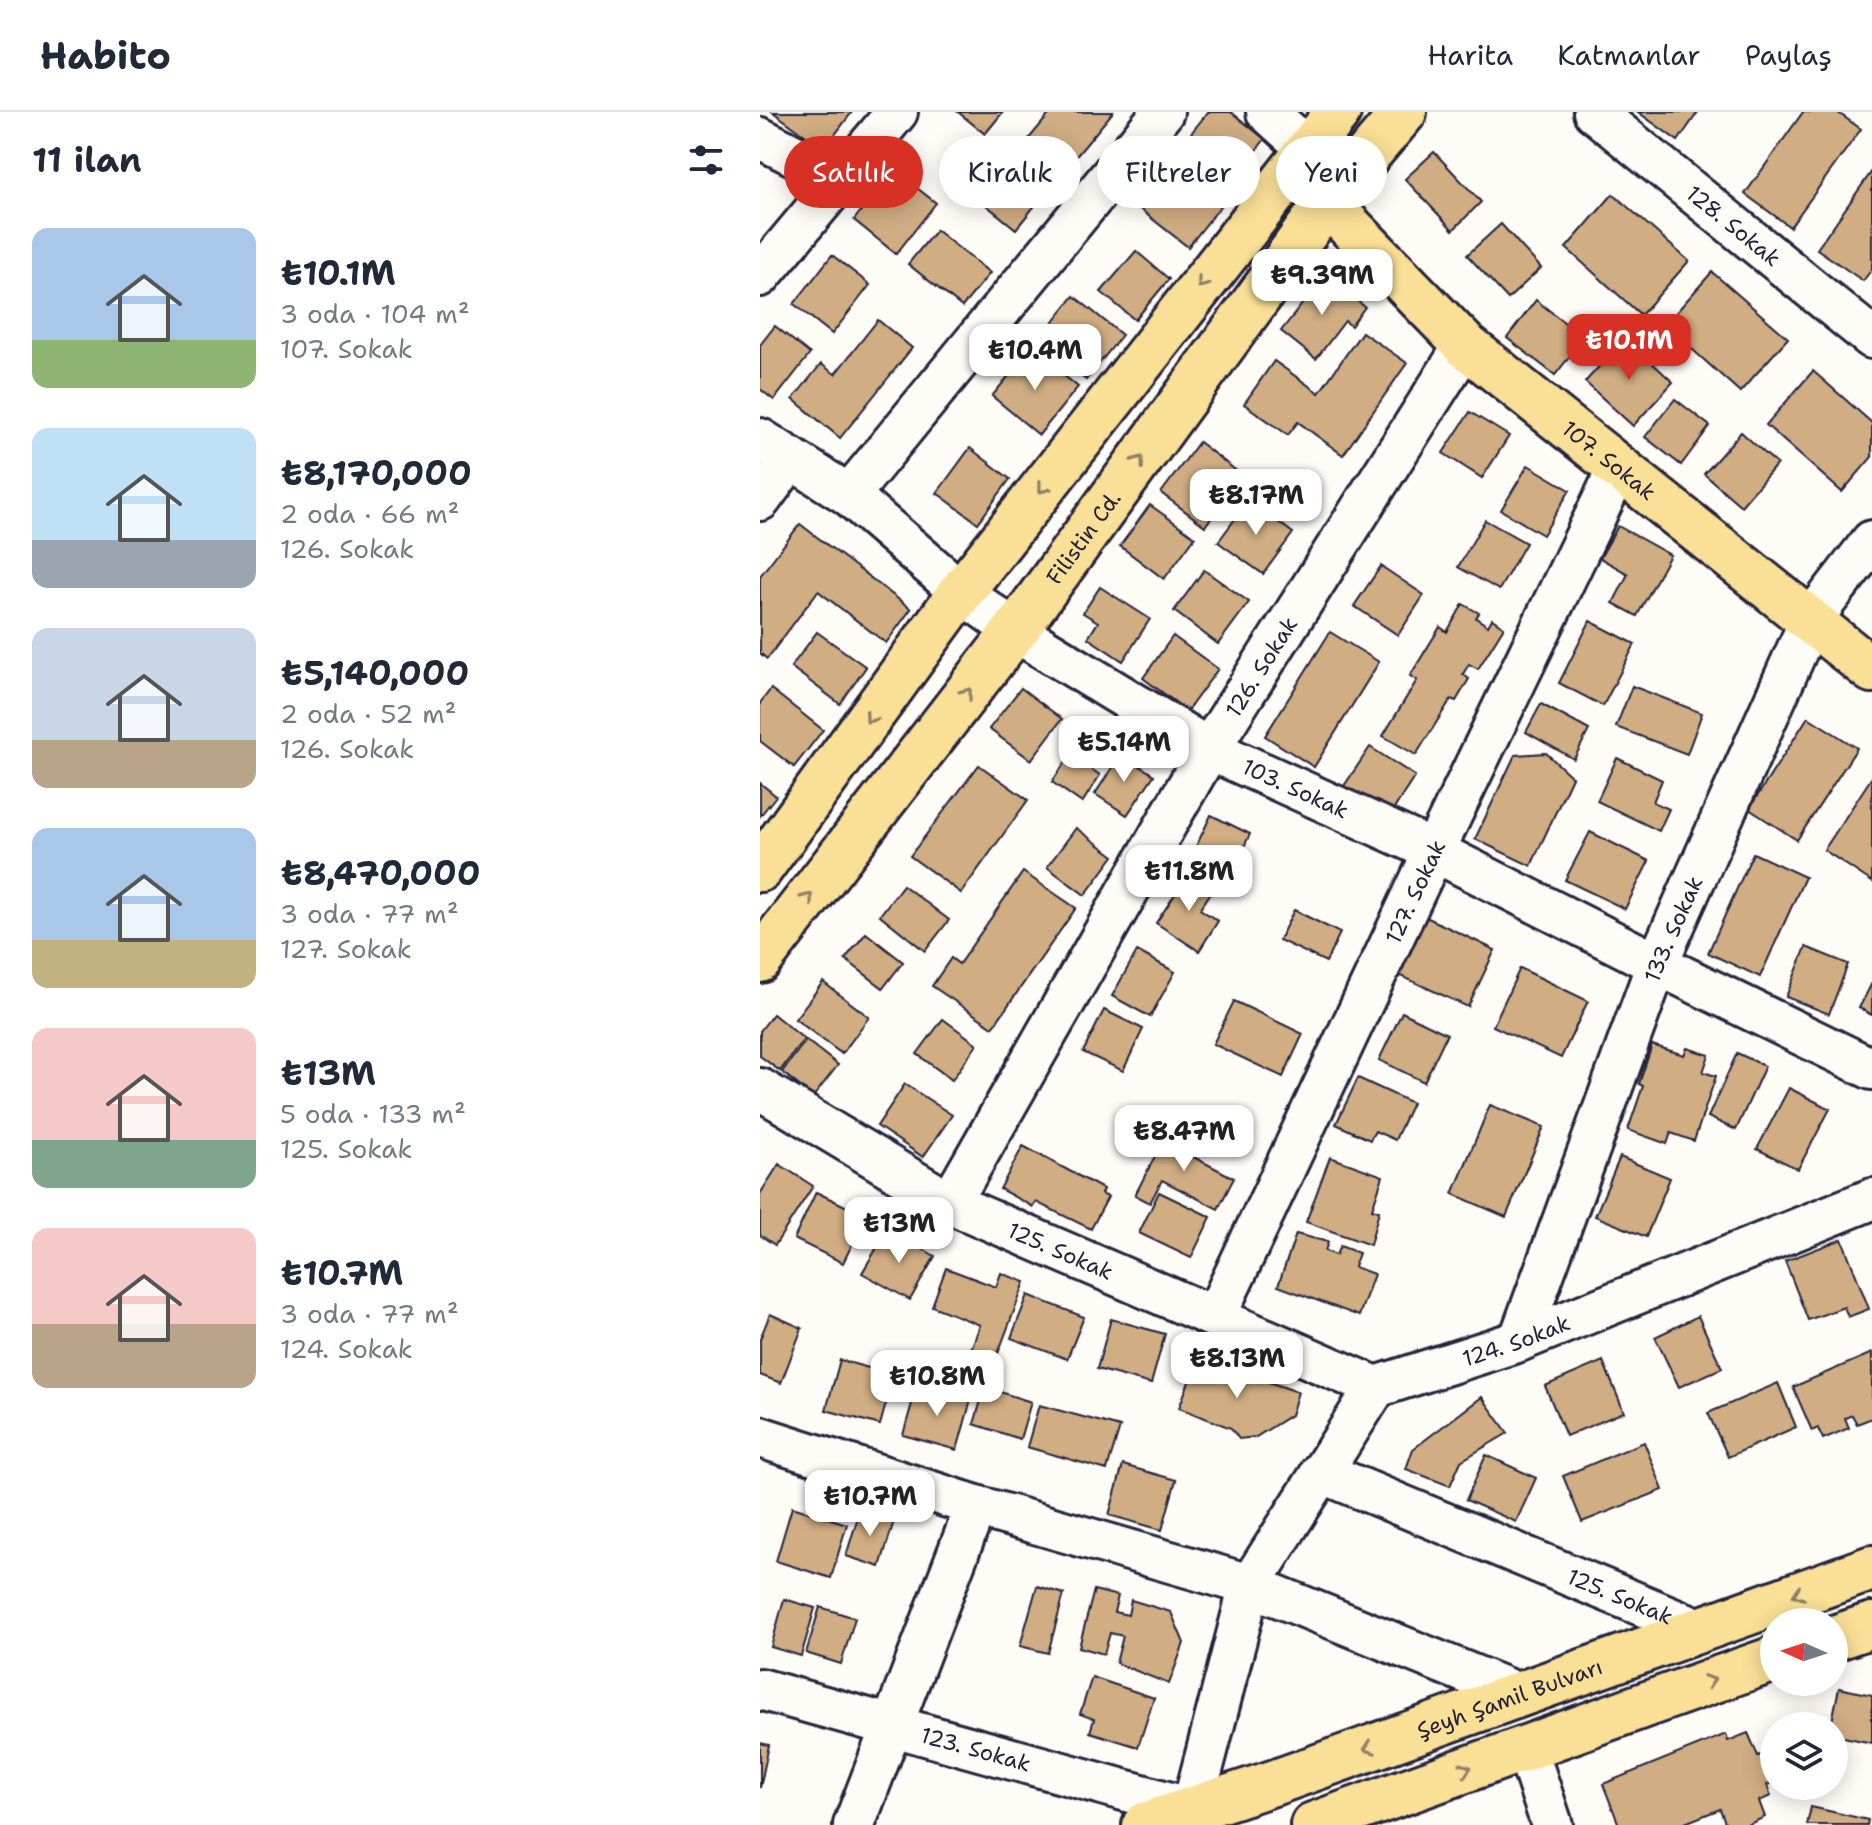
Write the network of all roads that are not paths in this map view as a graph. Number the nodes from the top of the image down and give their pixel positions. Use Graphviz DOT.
graph roads {
  1 [pos="897,112"];
  2 [pos="1163,112"];
  3 [pos="1267,112"];
  4 [pos="1338,112"];
  5 [pos="1404,112"];
  6 [pos="1594,112"];
  7 [pos="877,136"];
  8 [pos="1294,136"];
  9 [pos="1317,136"];
  10 [pos="1384,136"];
  11 [pos="760,138"];
  12 [pos="784,150"];
  13 [pos="1276,188"];
  14 [pos="817,208"];
  15 [pos="1323,208"];
  16 [pos="1332,208"];
  17 [pos="760,276"];
  18 [pos="1872,338"];
  19 [pos="1465,345"];
  20 [pos="776,449"];
  21 [pos="1619,467"];
  22 [pos="849,495"];
  23 [pos="760,500"];
  24 [pos="1872,541"];
  25 [pos="961,592"];
  26 [pos="1810,621"];
  27 [pos="1015,631"];
  28 [pos="1872,670"];
  29 [pos="1209,749"];
  30 [pos="1434,851"];
  31 [pos="760,869"];
  32 [pos="760,960"];
  33 [pos="1657,964"];
  34 [pos="1872,1069"];
  35 [pos="760,1089"];
  36 [pos="1872,1199"];
  37 [pos="950,1203"];
  38 [pos="1215,1317"];
  39 [pos="1519,1341"];
  40 [pos="1376,1387"];
  41 [pos="760,1437"];
  42 [pos="1321,1472"];
  43 [pos="976,1506"];
  44 [pos="1872,1568"];
  45 [pos="1250,1585"];
  46 [pos="1872,1625"];
  47 [pos="1699,1629"];
  48 [pos="1848,1633"];
  49 [pos="1760,1664"];
  50 [pos="760,1689"];
  51 [pos="1519,1694"];
  52 [pos="891,1725"];
  53 [pos="1526,1747"];
  54 [pos="1192,1809"];
  55 [pos="1355,1816"];
  56 [pos="854,1825"];
  57 [pos="1145,1825"];
  58 [pos="1313,1825"];
  59 [pos="1552,1825"];
  1 -- 7 [label="street"];
  2 -- 22 [label="street"];
  3 -- 8 [label="street"];
  4 -- 9 [label="main road"];
  5 -- 10 [label="main road, Filistin Cd."];
  6 -- 18 [label="street, 128. Sokak"];
  11 -- 12 [label="street"];
  13 -- 25 [label="main road, one-way"];
  14 -- 17 [label="street"];
  27 -- 15 [label="main road, Filistin Cd., one-way"];
  16 -- 19 [label="main road, 107. Sokak"];
  19 -- 21 [label="main road, 107. Sokak"];
  19 -- 29 [label="street, 126. Sokak"];
  20 -- 22 [label="street, 103. Sokak"];
  20 -- 23 [label="street"];
  21 -- 26 [label="main road, 107. Sokak"];
  21 -- 30 [label="street, 127. Sokak"];
  22 -- 25 [label="street, 103. Sokak"];
  24 -- 26 [label="street, 133. Sokak"];
  25 -- 27 [label="street, 103. Sokak"];
  25 -- 31 [label="main road, one-way"];
  26 -- 28 [label="main road, 107. Sokak"];
  26 -- 33 [label="street, 133. Sokak"];
  27 -- 29 [label="street, 103. Sokak"];
  32 -- 27 [label="main road, Filistin Cd., one-way"];
  29 -- 30 [label="street, 103. Sokak"];
  29 -- 37 [label="street, 126. Sokak"];
  30 -- 33 [label="street, 103. Sokak"];
  30 -- 38 [label="street, 127. Sokak"];
  33 -- 34 [label="street, 103. Sokak"];
  33 -- 39 [label="street, 133. Sokak"];
  35 -- 37 [label="street, 125. Sokak"];
  36 -- 39 [label="street, 124. Sokak"];
  37 -- 38 [label="street, 125. Sokak"];
  38 -- 40 [label="street, 125. Sokak"];
  39 -- 40 [label="street, 124. Sokak"];
  40 -- 42 [label="street"];
  41 -- 43 [label="street"];
  42 -- 45 [label="street"];
  42 -- 47 [label="street, 125. Sokak"];
  43 -- 45 [label="street"];
  43 -- 52 [label="street"];
  44 -- 47 [label="main road, Şeyh Şamil Bulvarı, one-way"];
  45 -- 51 [label="street"];
  45 -- 54 [label="street"];
  46 -- 48 [label="main road"];
  47 -- 51 [label="main road, Şeyh Şamil Bulvarı"];
  53 -- 49 [label="main road, one-way"];
  50 -- 52 [label="street, 123. Sokak"];
  51 -- 54 [label="main road, Şeyh Şamil Bulvarı, one-way"];
  52 -- 54 [label="street, 123. Sokak"];
  52 -- 56 [label="street"];
  55 -- 53 [label="main road, one-way"];
  53 -- 59 [label="street"];
  54 -- 57 [label="main road, Şeyh Şamil Bulvarı"];
  55 -- 58 [label="main road"];
}
